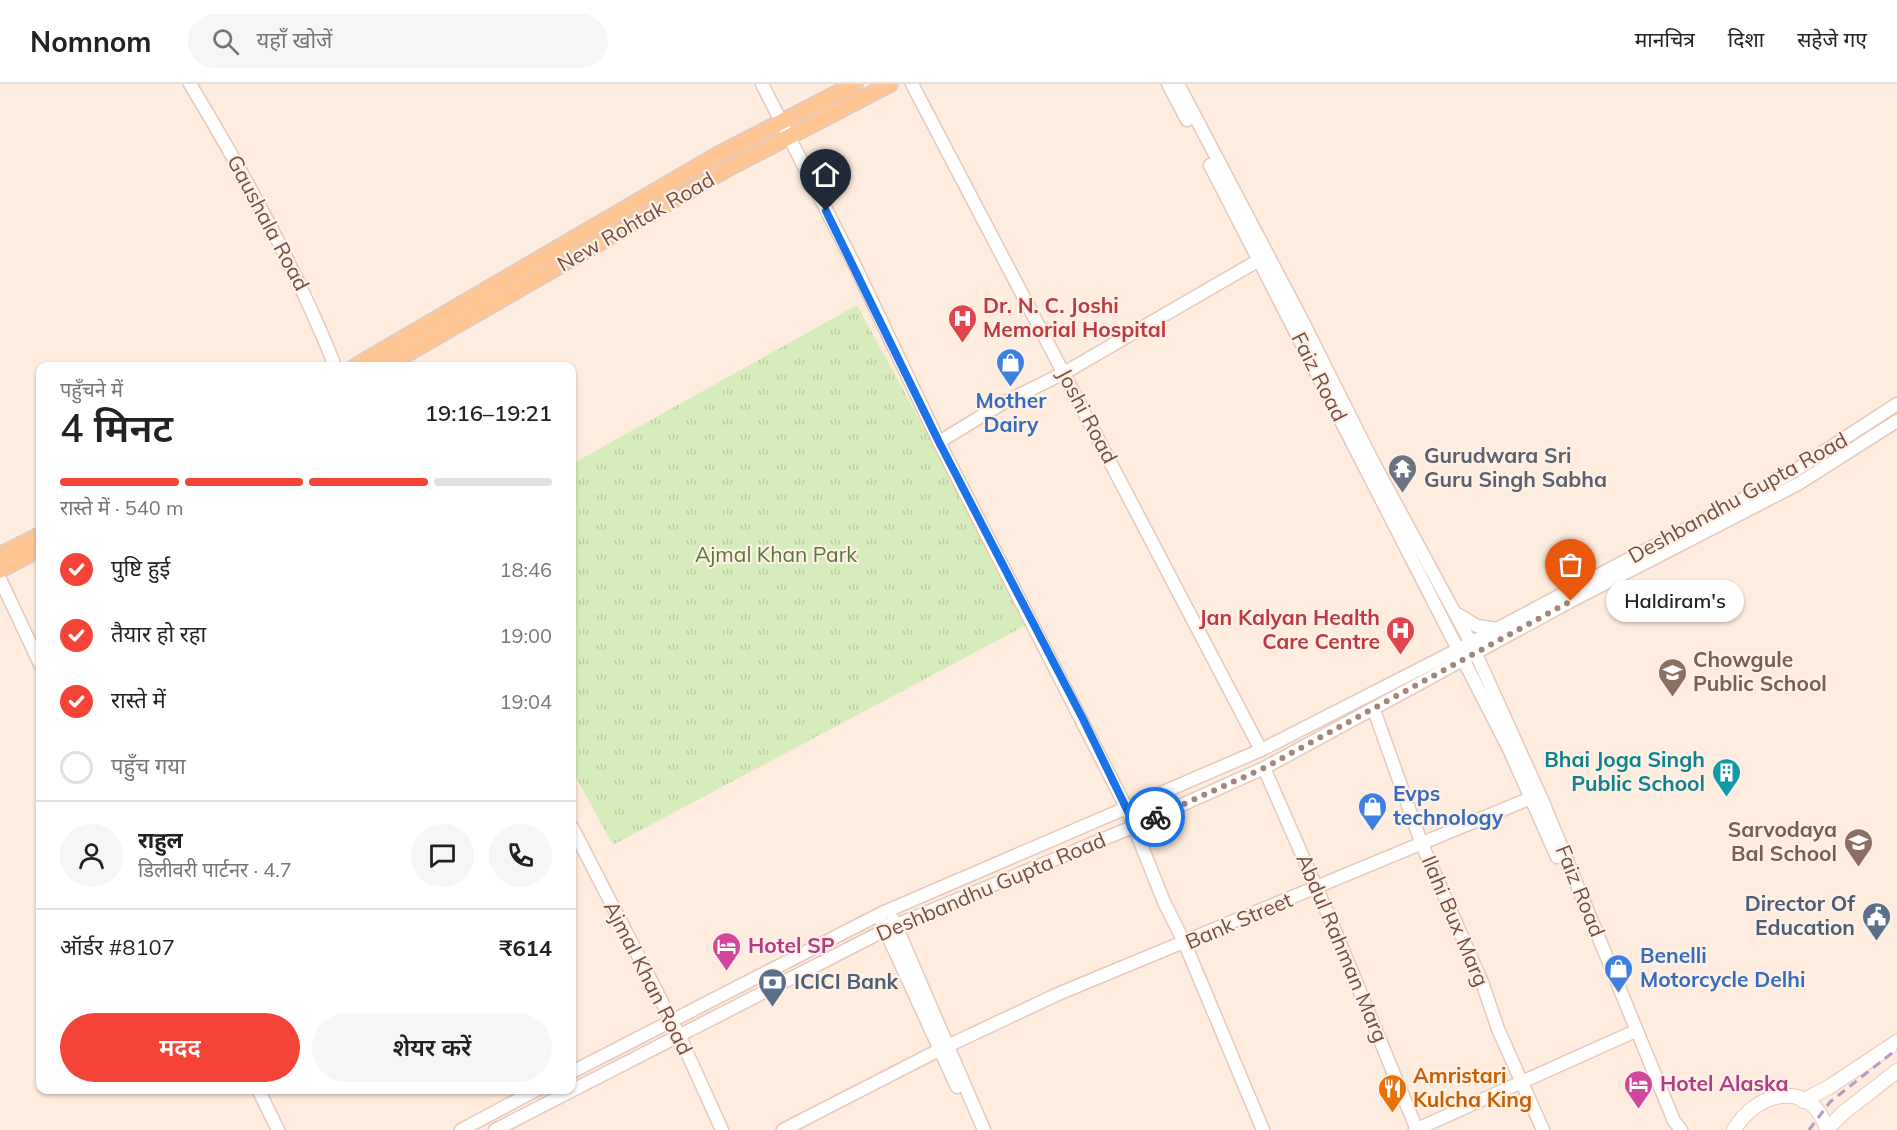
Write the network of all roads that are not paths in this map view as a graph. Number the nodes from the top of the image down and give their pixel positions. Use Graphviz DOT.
graph roads {
  1 [pos="190,84"];
  2 [pos="762,84"];
  3 [pos="855,84"];
  4 [pos="890,84"];
  5 [pos="912,84"];
  6 [pos="1168,84"];
  7 [pos="1178,84"];
  8 [pos="781,121"];
  9 [pos="788,137"];
  10 [pos="1263,257"];
  11 [pos="333,362"];
  12 [pos="363,362"];
  13 [pos="393,362"];
  14 [pos="1064,373"];
  15 [pos="1897,404"];
  16 [pos="1897,421"];
  17 [pos="939,442"];
  18 [pos="1793,480"];
  19 [pos="36,537"];
  20 [pos="36,551"];
  21 [pos="0,555"];
  22 [pos="0,570"];
  23 [pos="0,579"];
  24 [pos="1454,612"];
  25 [pos="1497,629"];
  26 [pos="1473,648"];
  27 [pos="36,656"];
  28 [pos="1463,660"];
  29 [pos="1374,710"];
  30 [pos="1261,750"];
  31 [pos="1264,768"];
  32 [pos="1531,798"];
  33 [pos="1127,809"];
  34 [pos="1135,826"];
  35 [pos="576,835"];
  36 [pos="1421,842"];
  37 [pos="1316,888"];
  38 [pos="883,912"];
  39 [pos="890,928"];
  40 [pos="1185,944"];
  41 [pos="671,1021"];
  42 [pos="1631,1033"];
  43 [pos="679,1035"];
  44 [pos="1897,1042"];
  45 [pos="944,1048"];
  46 [pos="576,1070"];
  47 [pos="1897,1071"];
  48 [pos="1522,1084"];
  49 [pos="576,1089"];
  50 [pos="261,1094"];
  51 [pos="528,1094"];
  52 [pos="566,1094"];
  53 [pos="1803,1101"];
  54 [pos="490,1114"];
  55 [pos="1734,1128"];
  56 [pos="499,1129"];
  57 [pos="279,1130"];
  58 [pos="460,1130"];
  59 [pos="722,1130"];
  60 [pos="783,1130"];
  61 [pos="975,1130"];
  62 [pos="984,1130"];
  63 [pos="1263,1130"];
  64 [pos="1416,1130"];
  65 [pos="1543,1130"];
  66 [pos="1670,1130"];
  67 [pos="1682,1130"];
  68 [pos="1827,1130"];
  1 -- 11 [label="street, Gaushala Road"];
  2 -- 8 [label="street"];
  3 -- 8 [label="main road, New Rohtak Road"];
  4 -- 9 [label="main road, New Rohtak Road"];
  5 -- 14 [label="street, Joshi Road"];
  6 -- 10 [label="street, Faiz Road"];
  7 -- 10 [label="street"];
  8 -- 9 [label="street"];
  8 -- 12 [label="main road, New Rohtak Road"];
  9 -- 13 [label="main road, New Rohtak Road"];
  9 -- 17 [label="street"];
  10 -- 14 [label="street"];
  10 -- 24 [label="street, Faiz Road"];
  10 -- 28 [label="street, Faiz Road"];
  14 -- 17 [label="street"];
  14 -- 30 [label="street, Joshi Road"];
  15 -- 18 [label="street, Deshbandhu Gupta Road"];
  16 -- 18 [label="street, Deshbandhu Gupta Road"];
  17 -- 33 [label="street"];
  18 -- 25 [label="street, Deshbandhu Gupta Road"];
  18 -- 26 [label="street, Deshbandhu Gupta Road"];
  19 -- 21 [label="main road"];
  20 -- 22 [label="main road"];
  23 -- 27 [label="street"];
  24 -- 25 [label="street"];
  24 -- 26 [label="street, Faiz Road"];
  25 -- 26 [label="street, Deshbandhu Gupta Road"];
  26 -- 28 [label="street, Deshbandhu Gupta Road"];
  26 -- 67 [label="street, Faiz Road"];
  28 -- 29 [label="street, Deshbandhu Gupta Road"];
  28 -- 30 [label="street, Deshbandhu Gupta Road"];
  28 -- 32 [label="street, Faiz Road"];
  29 -- 31 [label="street, Deshbandhu Gupta Road"];
  29 -- 36 [label="street, Ilahi Bux Marg"];
  30 -- 33 [label="street, Deshbandhu Gupta Road"];
  31 -- 34 [label="street, Deshbandhu Gupta Road"];
  31 -- 37 [label="street, Abdul Rahman Marg"];
  32 -- 36 [label="street, Bank Street"];
  32 -- 42 [label="street, Faiz Road"];
  33 -- 34 [label="street"];
  33 -- 38 [label="street, Deshbandhu Gupta Road"];
  34 -- 39 [label="street, Deshbandhu Gupta Road"];
  34 -- 40 [label="street"];
  35 -- 41 [label="street, Ajmal Khan Road"];
  36 -- 37 [label="street, Bank Street"];
  36 -- 48 [label="street, Ilahi Bux Marg"];
  37 -- 40 [label="street, Bank Street"];
  37 -- 64 [label="street, Abdul Rahman Marg"];
  38 -- 39 [label="street"];
  38 -- 41 [label="street, Deshbandhu Gupta Road"];
  39 -- 43 [label="street, Deshbandhu Gupta Road"];
  39 -- 45 [label="street"];
  40 -- 45 [label="street, Bank Street"];
  40 -- 63 [label="street"];
  41 -- 43 [label="street, Ajmal Khan Road"];
  41 -- 46 [label="street, Deshbandhu Gupta Road"];
  42 -- 48 [label="street"];
  42 -- 66 [label="street, Faiz Road"];
  43 -- 49 [label="street, Deshbandhu Gupta Road"];
  43 -- 59 [label="street, Ajmal Khan Road"];
  44 -- 53 [label="main road"];
  45 -- 60 [label="street, Bank Street"];
  45 -- 61 [label="street"];
  45 -- 62 [label="street"];
  47 -- 68 [label="main road"];
  48 -- 64 [label="street"];
  48 -- 65 [label="street, Ilahi Bux Marg"];
  50 -- 57 [label="street"];
  51 -- 54 [label="street"];
  52 -- 56 [label="street, Deshbandhu Gupta Road"];
  53 -- 55 [label="main road"];
  53 -- 68 [label="main road"];
  54 -- 56 [label="street"];
  54 -- 58 [label="street"];
}
